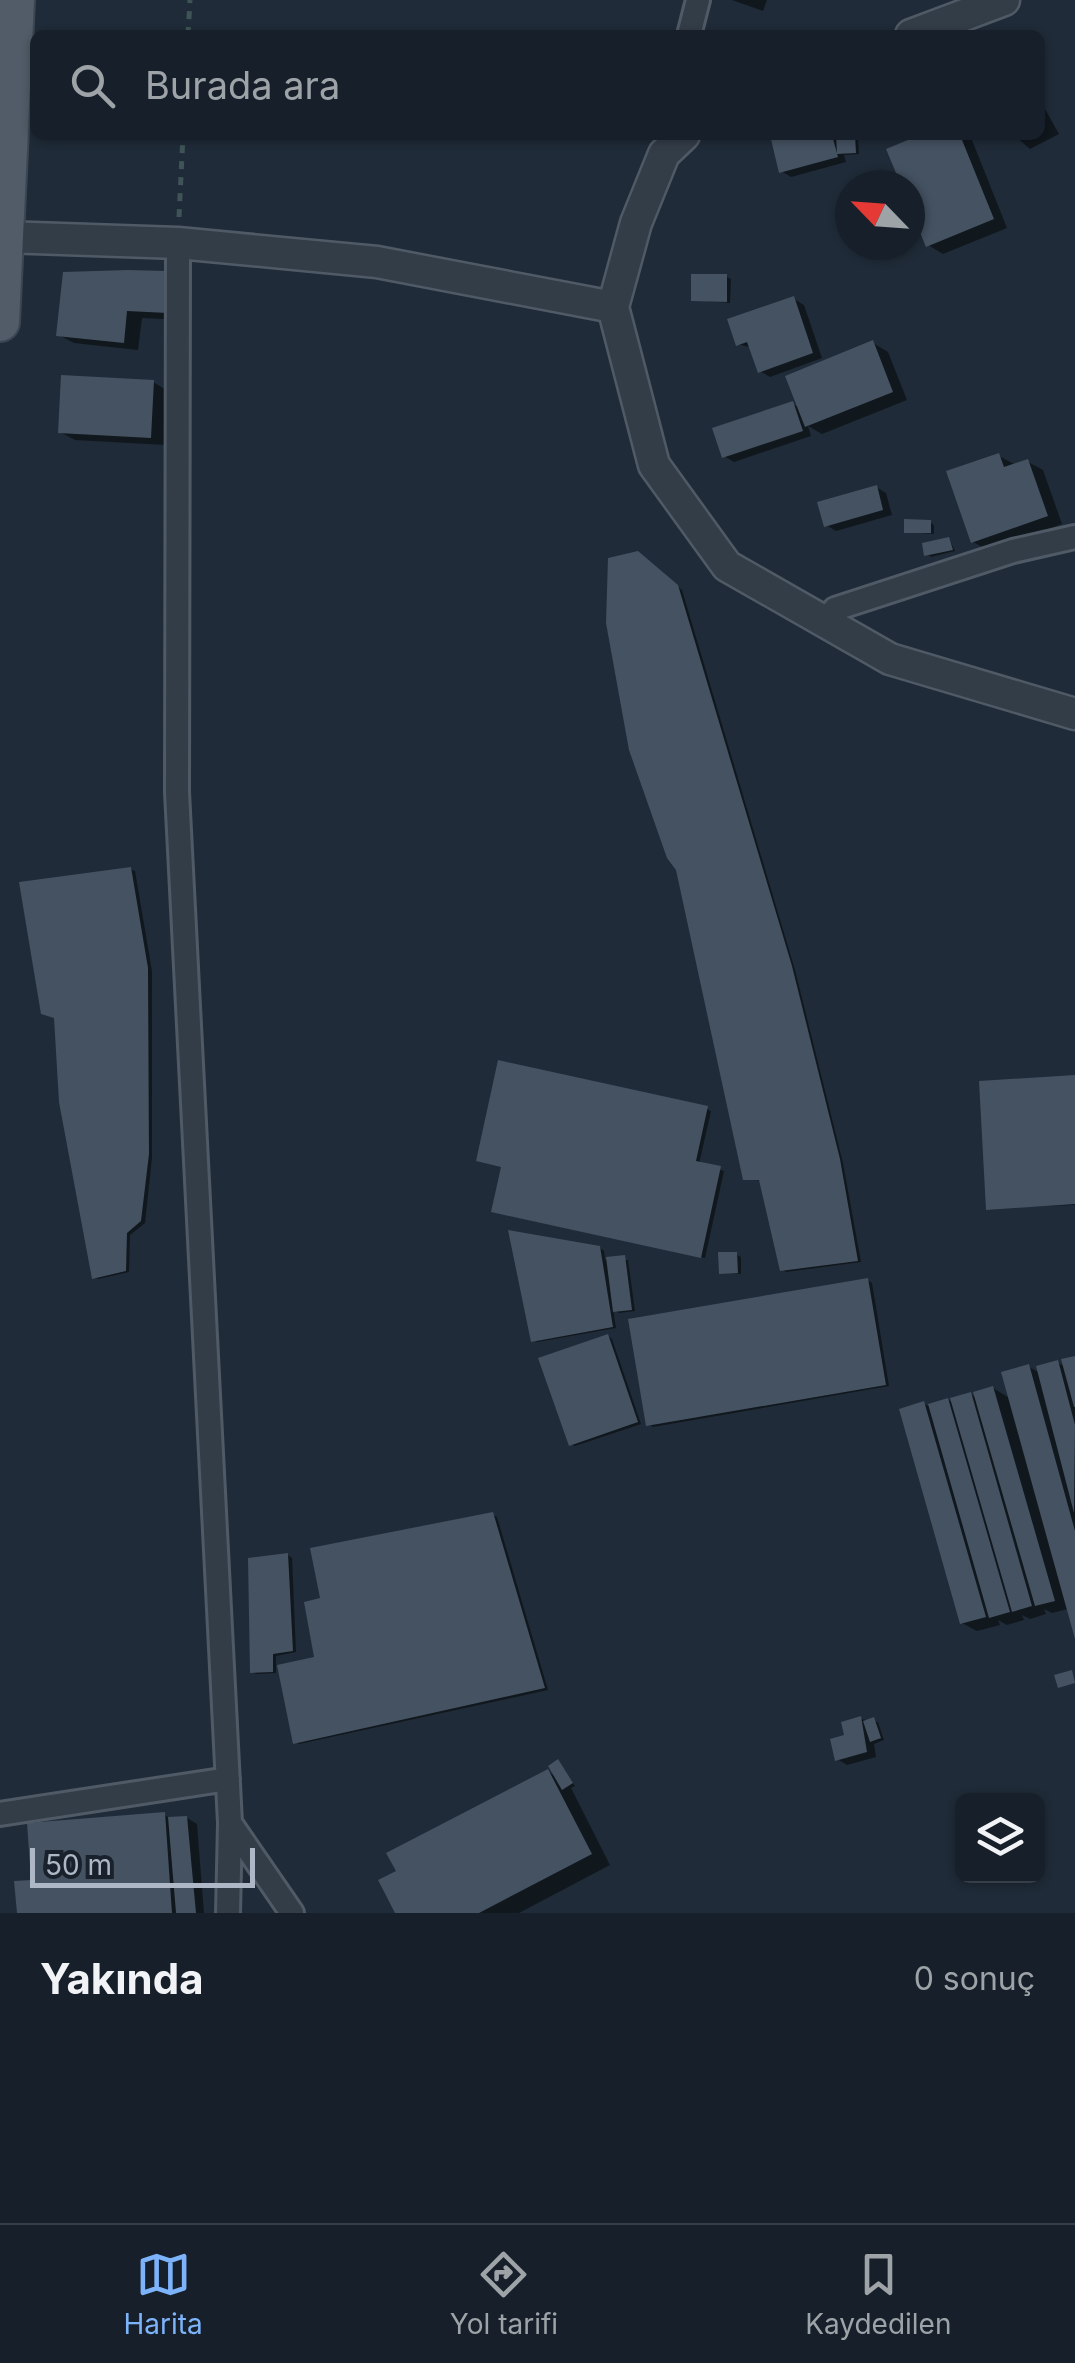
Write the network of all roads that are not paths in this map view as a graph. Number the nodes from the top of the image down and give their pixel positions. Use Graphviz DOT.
graph roads {
  1 [pos="16,0"];
  2 [pos="698,0"];
  3 [pos="1004,0"];
  4 [pos="690,30"];
  5 [pos="924,30"];
  6 [pos="672,142"];
  7 [pos="2,236"];
  8 [pos="178,243"];
  9 [pos="613,307"];
  10 [pos="0,322"];
  11 [pos="1075,537"];
  12 [pos="824,621"];
  13 [pos="1075,714"];
  14 [pos="228,1779"];
  15 [pos="0,1814"];
  16 [pos="230,1822"];
  17 [pos="228,1913"];
  18 [pos="292,1913"];
  1 -- 7 [label="main road"];
  2 -- 4 [label="street"];
  3 -- 5 [label="street"];
  6 -- 9 [label="street"];
  7 -- 8 [label="street"];
  7 -- 10 [label="main road"];
  8 -- 9 [label="street"];
  8 -- 14 [label="street"];
  9 -- 12 [label="street"];
  11 -- 12 [label="street"];
  12 -- 13 [label="street"];
  14 -- 15 [label="street"];
  14 -- 16 [label="street"];
  16 -- 17 [label="street"];
  16 -- 18 [label="street"];
}
